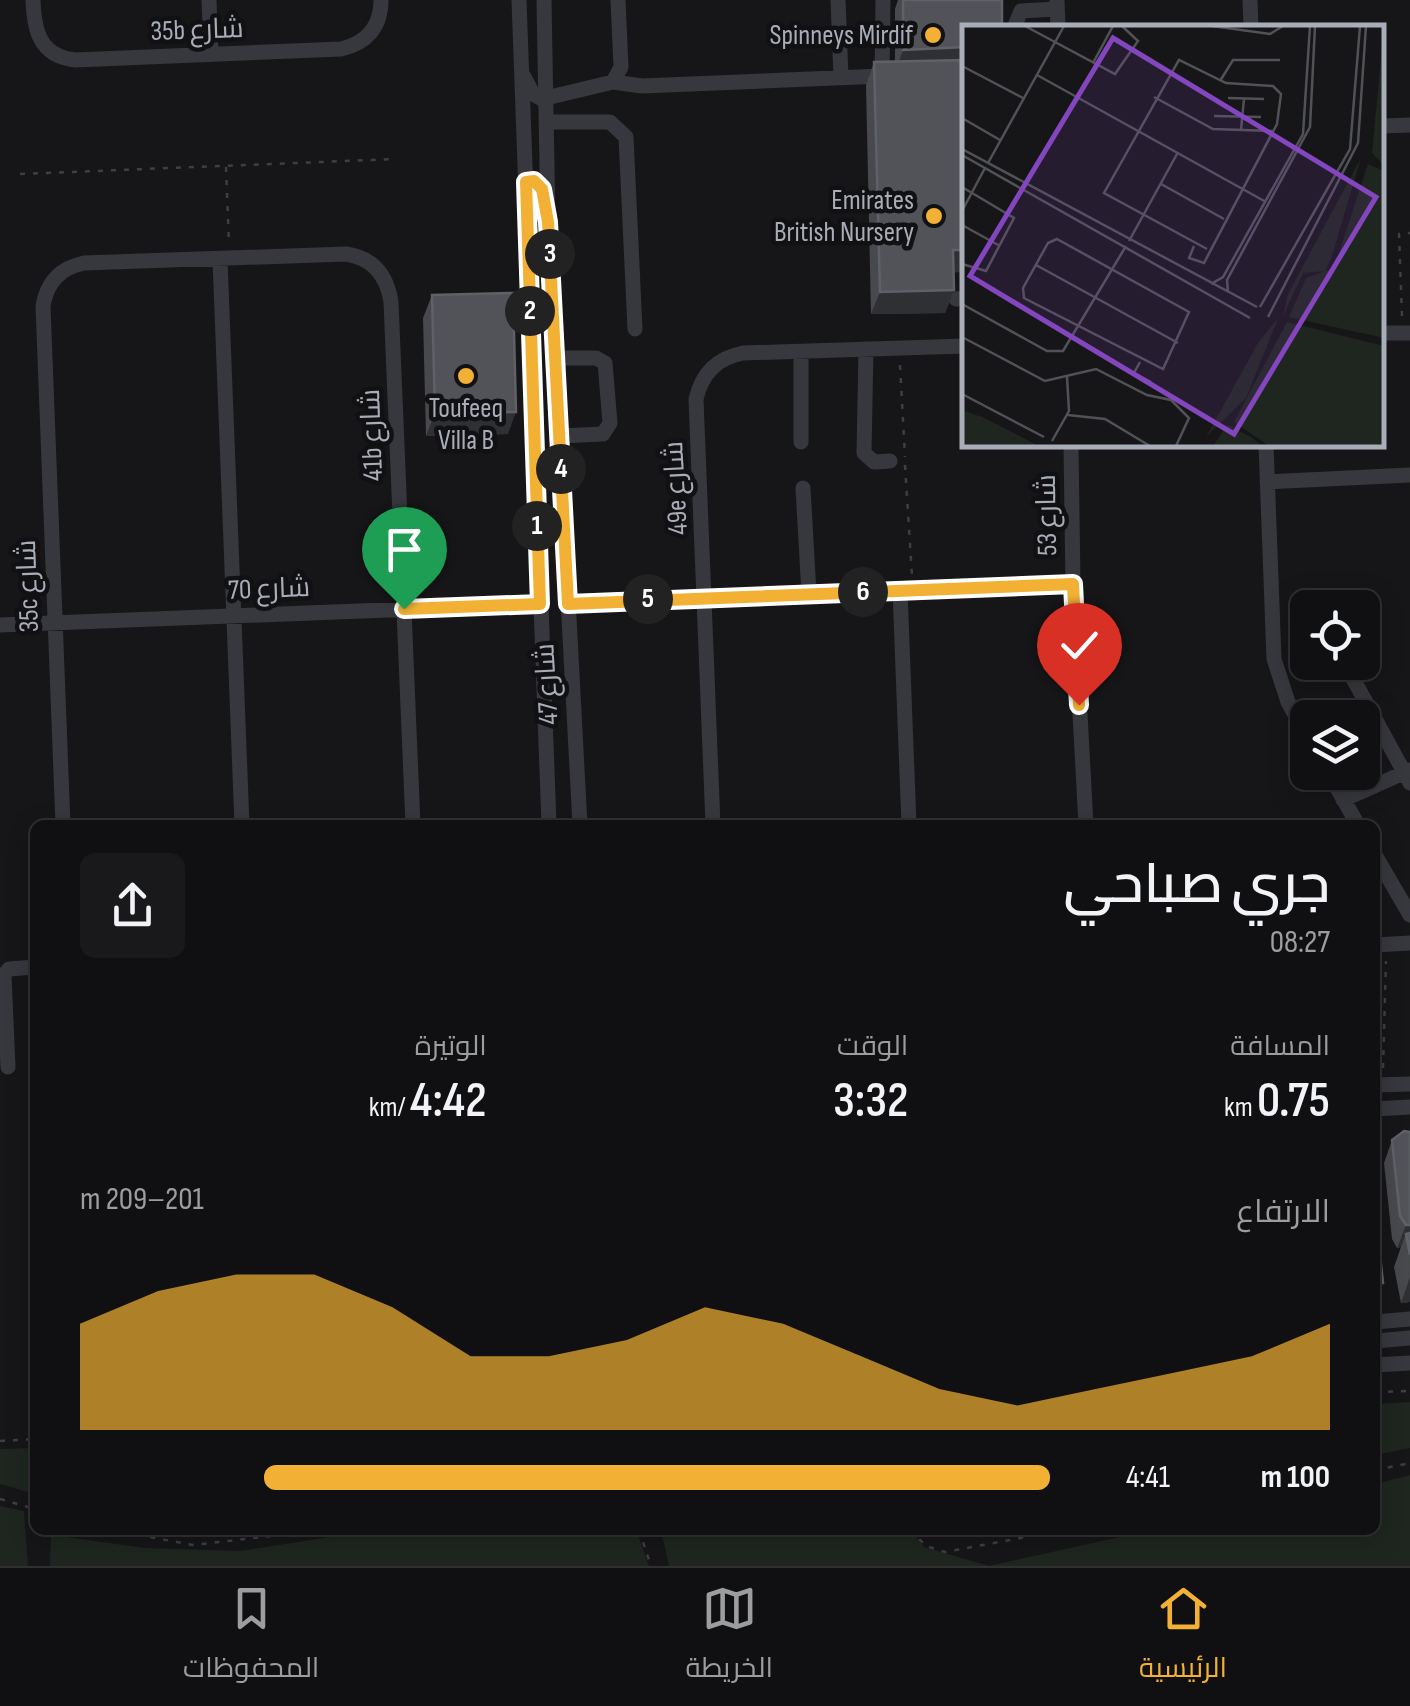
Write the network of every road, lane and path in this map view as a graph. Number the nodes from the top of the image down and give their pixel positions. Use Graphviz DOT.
graph roads {
  1 [pos="32,0"];
  2 [pos="209,0"];
  3 [pos="518,0"];
  4 [pos="544,0"];
  5 [pos="618,0"];
  6 [pos="838,0"];
  7 [pos="883,0"];
  8 [pos="1250,0"];
  9 [pos="382,3"];
  10 [pos="1057,4"];
  11 [pos="1015,25"];
  12 [pos="1251,25"];
  13 [pos="211,54"];
  14 [pos="522,72"];
  15 [pos="841,78"];
  16 [pos="613,82"];
  17 [pos="548,99"];
  18 [pos="548,122"];
  19 [pos="1410,124"];
  20 [pos="1385,126"];
  21 [pos="396,159"];
  22 [pos="226,166"];
  23 [pos="20,174"];
  24 [pos="526,182"];
  25 [pos="548,222"];
  26 [pos="1410,233"];
  27 [pos="225,260"];
  28 [pos="635,329"];
  29 [pos="1406,333"];
  30 [pos="962,346"];
  31 [pos="899,348"];
  32 [pos="866,350"];
  33 [pos="801,352"];
  34 [pos="555,358"];
  35 [pos="559,436"];
  36 [pos="802,442"];
  37 [pos="1071,448"];
  38 [pos="1266,448"];
  39 [pos="890,461"];
  40 [pos="1410,475"];
  41 [pos="1268,482"];
  42 [pos="803,488"];
  43 [pos="1073,584"];
  44 [pos="906,591"];
  45 [pos="808,594"];
  46 [pos="707,596"];
  47 [pos="540,604"];
  48 [pos="568,604"];
  49 [pos="404,609"];
  50 [pos="234,616"];
  51 [pos="0,624"];
  52 [pos="54,624"];
  53 [pos="1354,680"];
  54 [pos="1290,706"];
  55 [pos="1408,775"];
  56 [pos="1338,790"];
  57 [pos="1343,800"];
  58 [pos="62,820"];
  59 [pos="242,820"];
  60 [pos="413,820"];
  61 [pos="548,820"];
  62 [pos="580,820"];
  63 [pos="713,820"];
  64 [pos="909,820"];
  65 [pos="1086,820"];
  66 [pos="1355,820"];
  67 [pos="1380,864"];
  68 [pos="1410,915"];
  69 [pos="1410,943"];
  70 [pos="1381,944"];
  71 [pos="30,968"];
  72 [pos="1380,991"];
  73 [pos="8,1067"];
  74 [pos="1410,1084"];
  75 [pos="1380,1086"];
  76 [pos="1410,1107"];
  77 [pos="1380,1109"];
  78 [pos="1410,1319"];
  79 [pos="1380,1322"];
  80 [pos="1410,1338"];
  81 [pos="1380,1341"];
  82 [pos="1410,1363"];
  83 [pos="1380,1365"];
  84 [pos="1410,1391"];
  85 [pos="1380,1392"];
  86 [pos="30,1439"];
  87 [pos="0,1440"];
  88 [pos="1410,1463"];
  89 [pos="1380,1469"];
  90 [pos="0,1499"];
  91 [pos="30,1508"];
  92 [pos="134,1535"];
  93 [pos="287,1535"];
  94 [pos="641,1535"];
  95 [pos="915,1535"];
  96 [pos="1037,1535"];
  97 [pos="651,1566"];
  1 -- 13 [label="street, 35b شارع"];
  2 -- 13 [label="street"];
  3 -- 14 [label="street, شارع 47"];
  4 -- 17 [label="street, شارع 47"];
  5 -- 16 [label="street"];
  6 -- 15 [label="street"];
  7 -- 15 [label="street"];
  8 -- 12 [label="street"];
  9 -- 13 [label="street, 35b شارع"];
  10 -- 11 [label="street"];
  14 -- 17 [label="street"];
  14 -- 24 [label="street, شارع 47"];
  15 -- 16 [label="street"];
  16 -- 17 [label="street"];
  17 -- 18 [label="street, شارع 47"];
  18 -- 25 [label="street, شارع 47"];
  18 -- 28 [label="street"];
  19 -- 20 [label="street"];
  21 -- 22 [label="path"];
  22 -- 23 [label="path"];
  22 -- 27 [label="path"];
  24 -- 25 [label="street"];
  24 -- 47 [label="street, شارع 47"];
  25 -- 34 [label="street, شارع 47"];
  26 -- 29 [label="path"];
  27 -- 49 [label="street, 41b شارع"];
  27 -- 50 [label="street"];
  27 -- 52 [label="street, 35c شارع"];
  30 -- 31 [label="street"];
  31 -- 32 [label="street"];
  31 -- 44 [label="path"];
  32 -- 33 [label="street"];
  32 -- 39 [label="street"];
  33 -- 36 [label="street"];
  33 -- 46 [label="street, 49e شارع"];
  34 -- 35 [label="street, شارع 47"];
  34 -- 35 [label="street"];
  35 -- 48 [label="street, شارع 47"];
  37 -- 43 [label="street, شارع 53"];
  38 -- 41 [label="street"];
  40 -- 41 [label="street"];
  41 -- 54 [label="street"];
  42 -- 45 [label="street"];
  43 -- 44 [label="street"];
  43 -- 65 [label="street, شارع 53"];
  44 -- 45 [label="street"];
  44 -- 64 [label="street"];
  45 -- 46 [label="street"];
  46 -- 48 [label="street"];
  46 -- 63 [label="street, 49e شارع"];
  47 -- 49 [label="street, شارع 70"];
  47 -- 61 [label="street, شارع 47"];
  48 -- 62 [label="street, شارع 47"];
  49 -- 50 [label="street, شارع 70"];
  49 -- 60 [label="street, 41b شارع"];
  50 -- 52 [label="street, شارع 70"];
  50 -- 59 [label="street"];
  51 -- 52 [label="street, شارع 70"];
  52 -- 58 [label="street, 35c شارع"];
  53 -- 55 [label="street"];
  55 -- 57 [label="street"];
  56 -- 57 [label="street"];
  57 -- 66 [label="street"];
  67 -- 68 [label="street"];
  69 -- 70 [label="street"];
  70 -- 72 [label="path"];
  71 -- 73 [label="street"];
  74 -- 75 [label="street"];
  76 -- 77 [label="street"];
  78 -- 79 [label="street"];
  80 -- 81 [label="street"];
  82 -- 83 [label="street"];
  84 -- 85 [label="path"];
  86 -- 87 [label="path"];
  88 -- 89 [label="path"];
  90 -- 91 [label="path"];
  92 -- 93 [label="path"];
  94 -- 97 [label="path"];
  95 -- 96 [label="path"];
}
